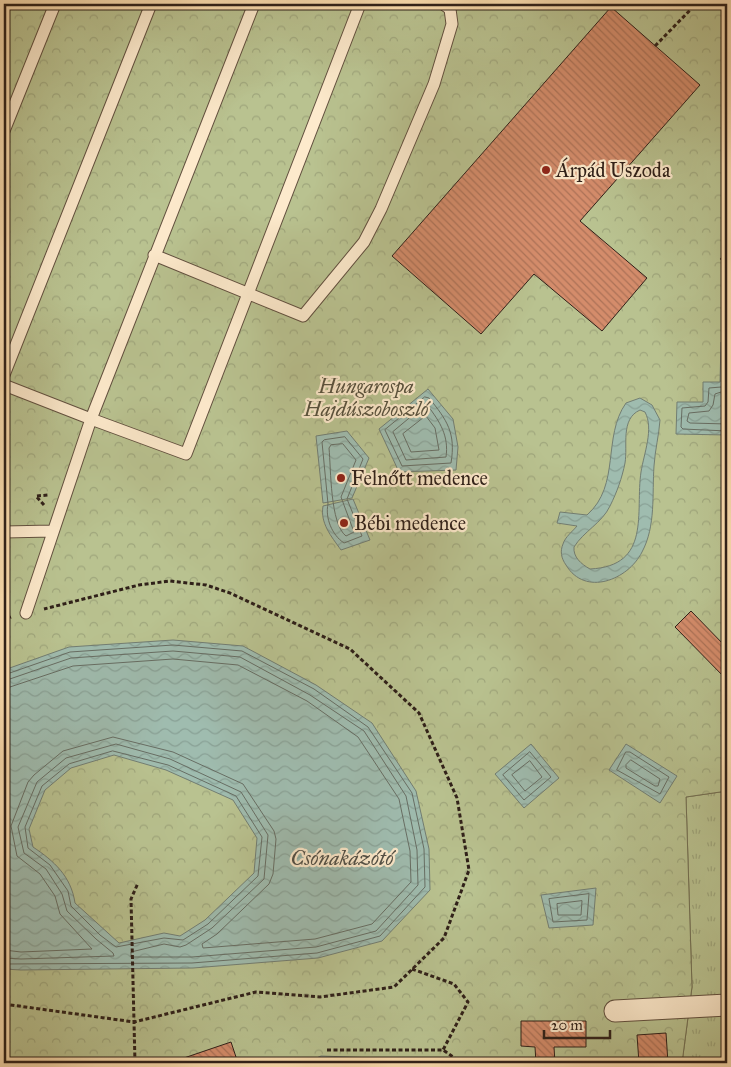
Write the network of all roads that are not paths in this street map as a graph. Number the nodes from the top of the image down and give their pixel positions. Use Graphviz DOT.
graph roads {
  1 [pos="55,4"];
  2 [pos="151,4"];
  3 [pos="254,4"];
  4 [pos="360,4"];
  5 [pos="443,4"];
  6 [pos="4,132"];
  7 [pos="154,255"];
  8 [pos="249,294"];
  9 [pos="4,376"];
  10 [pos="4,385"];
  11 [pos="91,418"];
  12 [pos="52,531"];
  13 [pos="4,532"];
  14 [pos="26,613"];
  15 [pos="727,1005"];
  16 [pos="615,1010"];
  1 -- 6 [label="lane"];
  2 -- 9 [label="lane"];
  3 -- 7 [label="lane"];
  4 -- 8 [label="lane"];
  5 -- 8 [label="lane"];
  7 -- 8 [label="lane"];
  7 -- 11 [label="lane"];
  8 -- 11 [label="lane"];
  10 -- 11 [label="lane"];
  11 -- 12 [label="lane"];
  12 -- 13 [label="lane"];
  12 -- 14 [label="lane"];
  15 -- 16 [label="street"];
}
